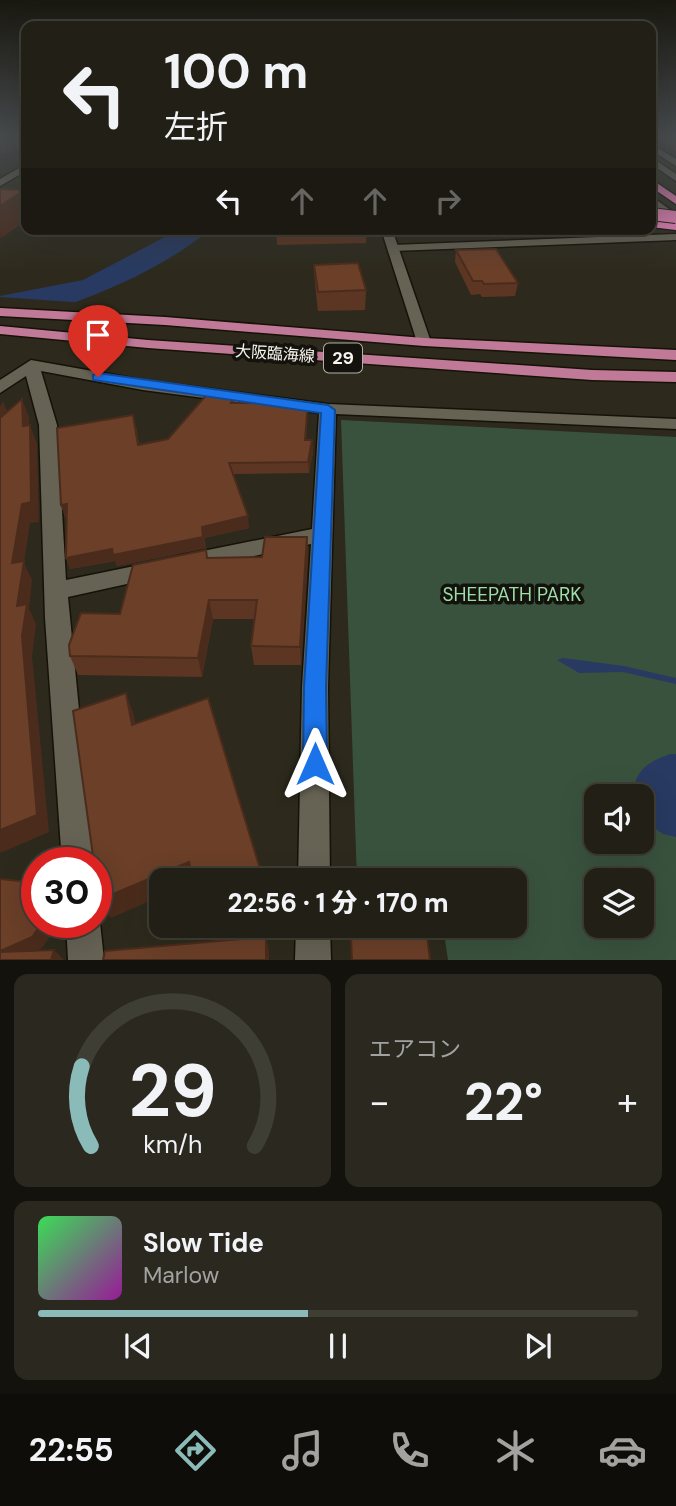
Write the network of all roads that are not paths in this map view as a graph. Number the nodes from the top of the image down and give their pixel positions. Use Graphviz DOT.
graph roads {
  1 [pos="656,186"];
  2 [pos="676,201"];
  3 [pos="656,203"];
  4 [pos="656,215"];
  5 [pos="676,218"];
  6 [pos="656,224"];
  7 [pos="676,226"];
  8 [pos="388,235"];
  9 [pos="676,237"];
  10 [pos="393,248"];
  11 [pos="0,312"];
  12 [pos="5,331"];
  13 [pos="424,342"];
  14 [pos="676,355"];
  15 [pos="30,365"];
  16 [pos="676,377"];
  17 [pos="0,388"];
  18 [pos="328,410"];
  19 [pos="676,424"];
  20 [pos="323,534"];
  21 [pos="56,591"];
  22 [pos="77,847"];
  23 [pos="314,868"];
  24 [pos="84,938"];
  25 [pos="313,938"];
  26 [pos="86,960"];
  27 [pos="313,960"];
  1 -- 2 [label="highway"];
  3 -- 5 [label="street"];
  4 -- 5 [label="highway, bridge"];
  6 -- 7 [label="highway"];
  8 -- 10 [label="street"];
  9 -- 10 [label="street"];
  10 -- 13 [label="street"];
  11 -- 13 [label="main road, 大阪臨海線 / 29"];
  12 -- 16 [label="main road, 大阪臨海線 / 29"];
  13 -- 14 [label="main road, 大阪臨海線 / 29"];
  15 -- 17 [label="street"];
  15 -- 18 [label="street"];
  15 -- 21 [label="street"];
  18 -- 19 [label="street"];
  18 -- 20 [label="street"];
  20 -- 21 [label="street"];
  20 -- 23 [label="street"];
  21 -- 22 [label="street"];
  24 -- 26 [label="street"];
  25 -- 27 [label="street"];
}
